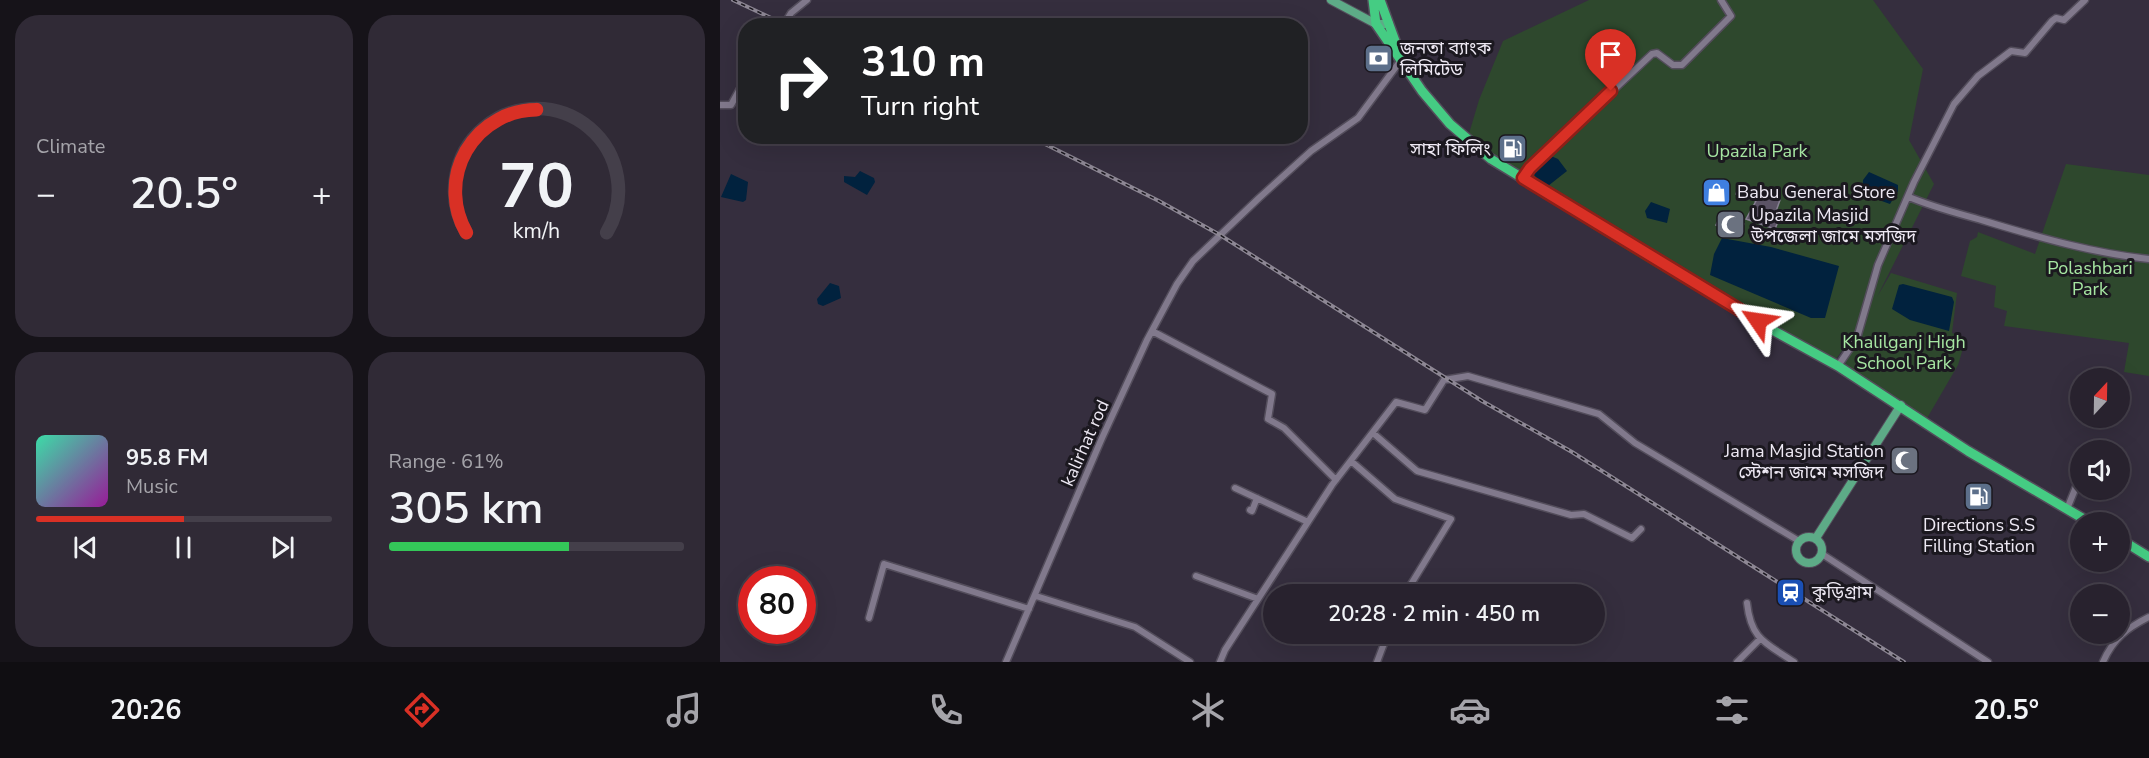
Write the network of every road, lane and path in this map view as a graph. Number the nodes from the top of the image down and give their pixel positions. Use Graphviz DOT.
graph roads {
  1 [pos="807,0"];
  2 [pos="1331,0"];
  3 [pos="1373,0"];
  4 [pos="1380,0"];
  5 [pos="1720,0"];
  6 [pos="2085,0"];
  7 [pos="1385,11"];
  8 [pos="1374,12"];
  9 [pos="1357,14"];
  10 [pos="788,18"];
  11 [pos="1376,24"];
  12 [pos="1389,24"];
  13 [pos="1401,60"];
  14 [pos="738,92"];
  15 [pos="720,105"];
  16 [pos="1523,178"];
  17 [pos="1909,197"];
  18 [pos="2149,259"];
  19 [pos="1152,331"];
  20 [pos="1838,366"];
  21 [pos="1901,405"];
  22 [pos="1372,433"];
  23 [pos="1351,461"];
  24 [pos="1336,480"];
  25 [pos="1235,488"];
  26 [pos="1257,498"];
  27 [pos="2071,500"];
  28 [pos="2067,509"];
  29 [pos="1250,510"];
  30 [pos="2072,512"];
  31 [pos="1308,522"];
  32 [pos="1641,529"];
  33 [pos="1816,538"];
  34 [pos="1799,541"];
  35 [pos="2130,545"];
  36 [pos="1822,554"];
  37 [pos="2149,556"];
  38 [pos="1196,576"];
  39 [pos="1411,584"];
  40 [pos="1036,596"];
  41 [pos="1258,599"];
  42 [pos="1747,603"];
  43 [pos="1029,609"];
  44 [pos="2149,617"];
  45 [pos="869,618"];
  46 [pos="1760,639"];
  47 [pos="1384,644"];
  48 [pos="1006,662"];
  49 [pos="1190,662"];
  50 [pos="1220,662"];
  51 [pos="1377,662"];
  52 [pos="1737,662"];
  53 [pos="1794,662"];
  54 [pos="1988,662"];
  55 [pos="2103,662"];
  1 -- 10 [label="street"];
  2 -- 9 [label="main road"];
  3 -- 8 [label="highway"];
  4 -- 7 [label="highway"];
  5 -- 16 [label="street"];
  6 -- 17 [label="street"];
  7 -- 8 [label="main road"];
  7 -- 12 [label="highway"];
  8 -- 9 [label="main road"];
  8 -- 11 [label="highway"];
  9 -- 11 [label="main road"];
  11 -- 12 [label="main road"];
  11 -- 13 [label="highway"];
  12 -- 13 [label="highway"];
  13 -- 16 [label="highway"];
  13 -- 19 [label="street, kalirhat rod"];
  14 -- 15 [label="street"];
  16 -- 20 [label="highway"];
  17 -- 18 [label="street"];
  17 -- 20 [label="street"];
  19 -- 24 [label="street"];
  19 -- 40 [label="street, kalirhat rod"];
  20 -- 21 [label="highway"];
  21 -- 28 [label="highway"];
  21 -- 33 [label="main road"];
  22 -- 23 [label="street"];
  22 -- 32 [label="street"];
  22 -- 34 [label="street"];
  23 -- 24 [label="street"];
  23 -- 39 [label="street"];
  24 -- 31 [label="street"];
  25 -- 26 [label="street"];
  26 -- 29 [label="street"];
  26 -- 31 [label="street"];
  27 -- 28 [label="street"];
  28 -- 30 [label="highway"];
  31 -- 41 [label="street"];
  33 -- 34 [label="main road"];
  33 -- 36 [label="main road"];
  34 -- 36 [label="main road"];
  35 -- 37 [label="highway"];
  36 -- 54 [label="street"];
  38 -- 41 [label="street"];
  40 -- 43 [label="street, kalirhat rod"];
  40 -- 49 [label="street"];
  41 -- 50 [label="street"];
  42 -- 46 [label="street"];
  43 -- 45 [label="street"];
  43 -- 48 [label="street, kalirhat rod"];
  44 -- 55 [label="street"];
  46 -- 52 [label="street"];
  46 -- 53 [label="street"];
  47 -- 51 [label="street"];
}
